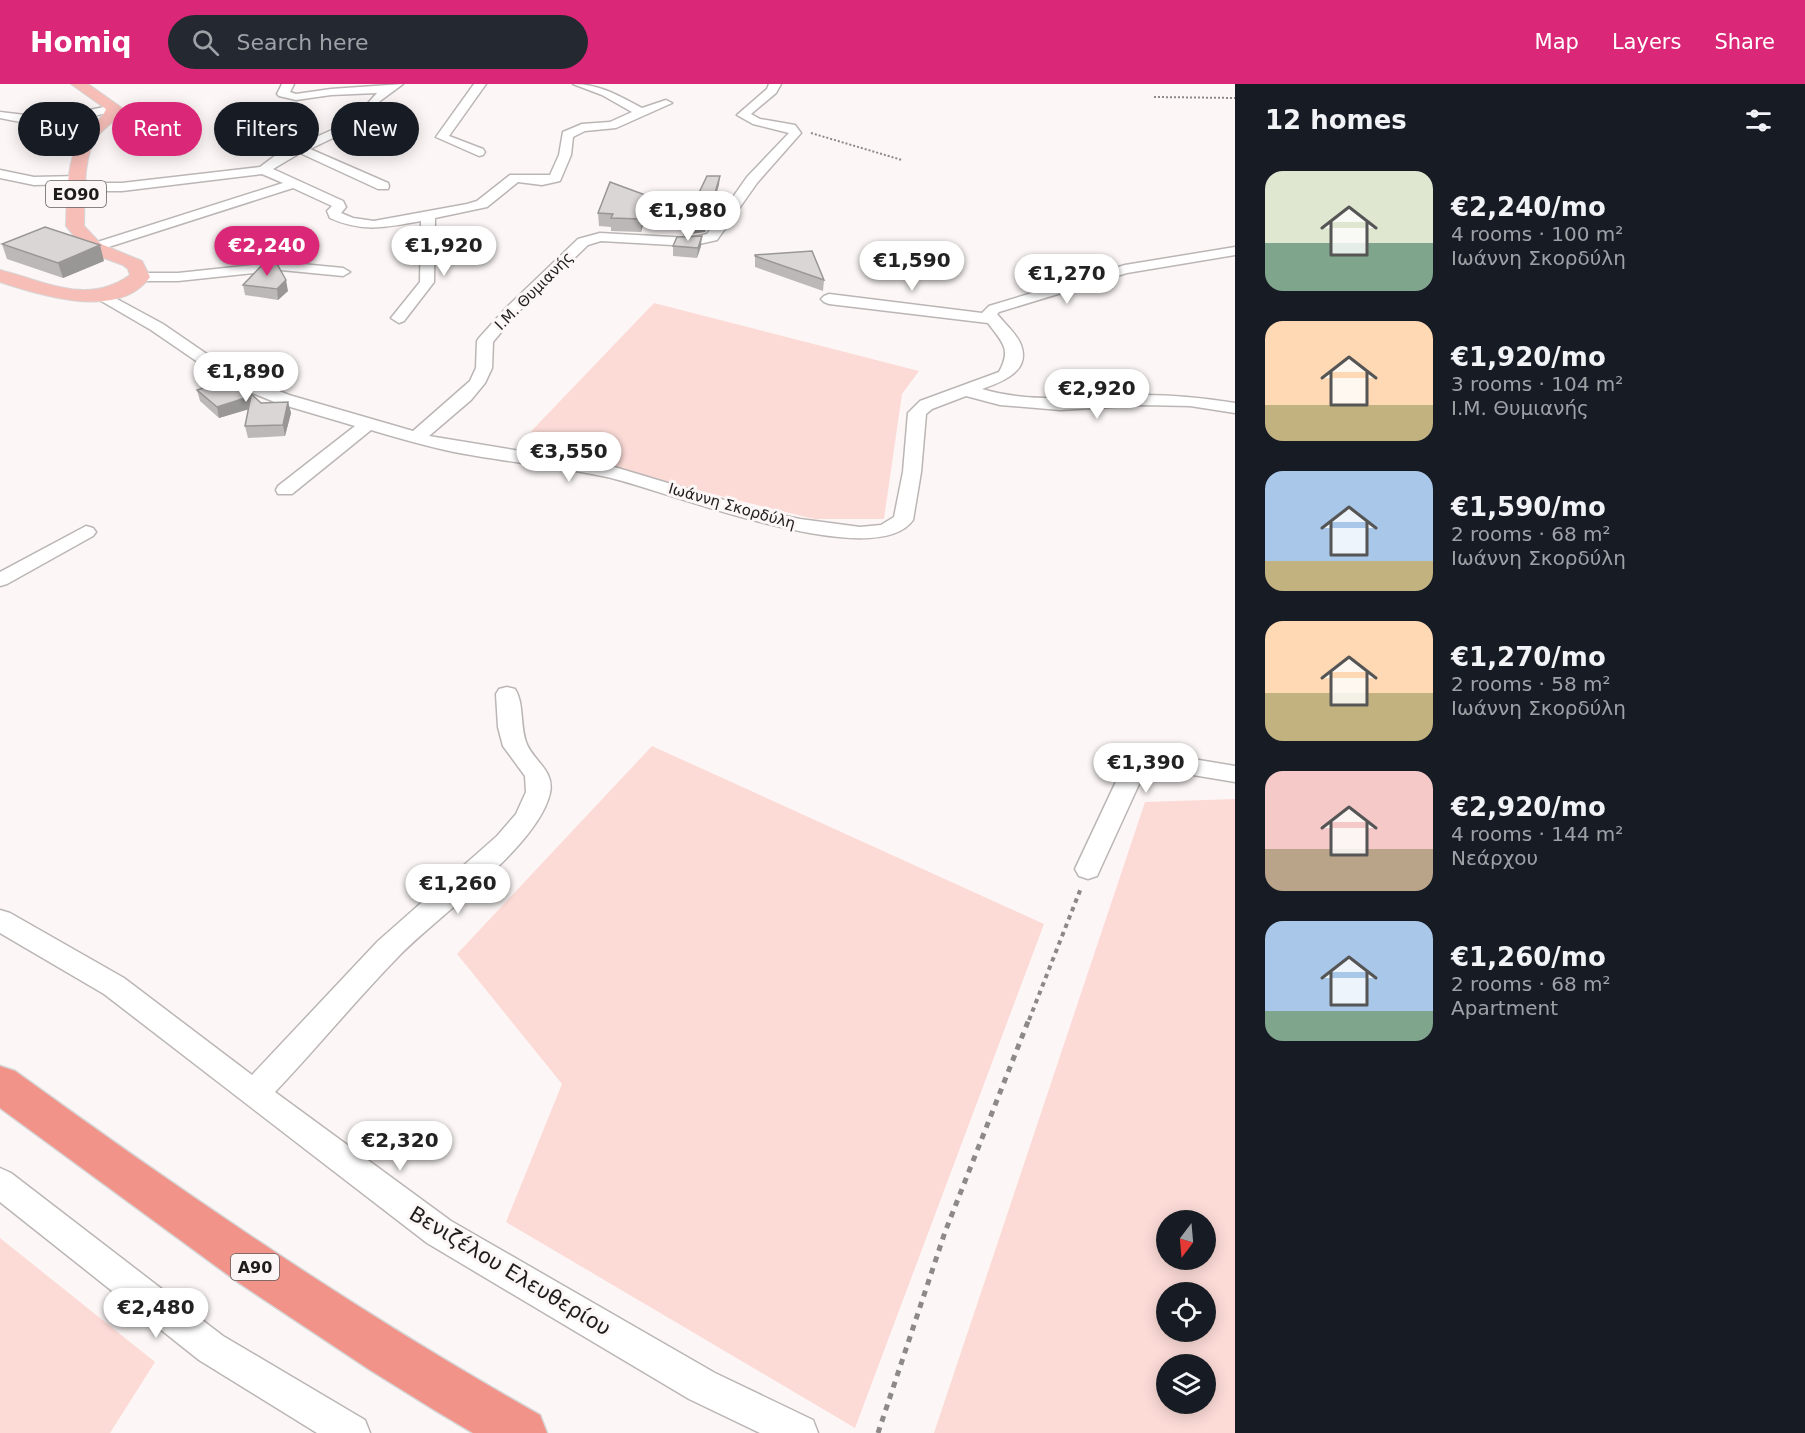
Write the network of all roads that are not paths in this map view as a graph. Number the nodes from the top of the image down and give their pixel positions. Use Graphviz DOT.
graph roads {
  1 [pos="78,84"];
  2 [pos="288,84"];
  3 [pos="480,84"];
  4 [pos="579,84"];
  5 [pos="775,84"];
  6 [pos="393,86"];
  7 [pos="666,104"];
  8 [pos="112,107"];
  9 [pos="112,108"];
  10 [pos="641,112"];
  11 [pos="0,115"];
  12 [pos="112,117"];
  13 [pos="319,140"];
  14 [pos="480,152"];
  15 [pos="284,156"];
  16 [pos="316,156"];
  17 [pos="264,170"];
  18 [pos="0,174"];
  19 [pos="78,184"];
  20 [pos="294,184"];
  21 [pos="383,186"];
  22 [pos="428,215"];
  23 [pos="93,248"];
  24 [pos="1235,251"];
  25 [pos="343,272"];
  26 [pos="0,276"];
  27 [pos="140,278"];
  28 [pos="99,295"];
  29 [pos="829,299"];
  30 [pos="399,318"];
  31 [pos="991,319"];
  32 [pos="969,391"];
  33 [pos="1235,408"];
  34 [pos="369,423"];
  35 [pos="416,438"];
  36 [pos="285,490"];
  37 [pos="86,532"];
  38 [pos="0,580"];
  39 [pos="507,694"];
  40 [pos="1235,774"];
  41 [pos="1088,869"];
  42 [pos="0,920"];
  43 [pos="0,1084"];
  44 [pos="254,1094"];
  45 [pos="0,1184"];
  46 [pos="352,1433"];
  47 [pos="522,1433"];
  48 [pos="800,1433"];
  1 -- 8 [label="main road"];
  2 -- 6 [label="street"];
  3 -- 14 [label="street"];
  4 -- 10 [label="street"];
  5 -- 35 [label="street, Ι.Μ. Θυμιανής"];
  6 -- 13 [label="street"];
  7 -- 10 [label="street"];
  9 -- 11 [label="street"];
  10 -- 22 [label="street"];
  12 -- 19 [label="main road, ΕΟ90"];
  15 -- 17 [label="street"];
  16 -- 21 [label="street"];
  17 -- 19 [label="street"];
  17 -- 20 [label="street"];
  18 -- 19 [label="street"];
  19 -- 23 [label="main road, ΕΟ90"];
  20 -- 22 [label="street"];
  20 -- 23 [label="street"];
  22 -- 30 [label="street"];
  23 -- 27 [label="main road"];
  24 -- 31 [label="street"];
  25 -- 27 [label="street"];
  26 -- 28 [label="main road"];
  27 -- 28 [label="main road"];
  28 -- 34 [label="street, Ιωάννη Σκορδύλη"];
  29 -- 31 [label="street"];
  31 -- 32 [label="street, Ιωάννη Σκορδύλη"];
  32 -- 33 [label="street"];
  32 -- 35 [label="street, Ιωάννη Σκορδύλη"];
  34 -- 35 [label="street, Ιωάννη Σκορδύλη"];
  34 -- 36 [label="street"];
  37 -- 38 [label="street"];
  39 -- 44 [label="street"];
  40 -- 41 [label="street"];
  42 -- 44 [label="street, Βενιζέλου Ελευθερίου"];
  43 -- 47 [label="highway, Α90"];
  44 -- 48 [label="street, Βενιζέλου Ελευθερίου"];
  45 -- 46 [label="street"];
}
